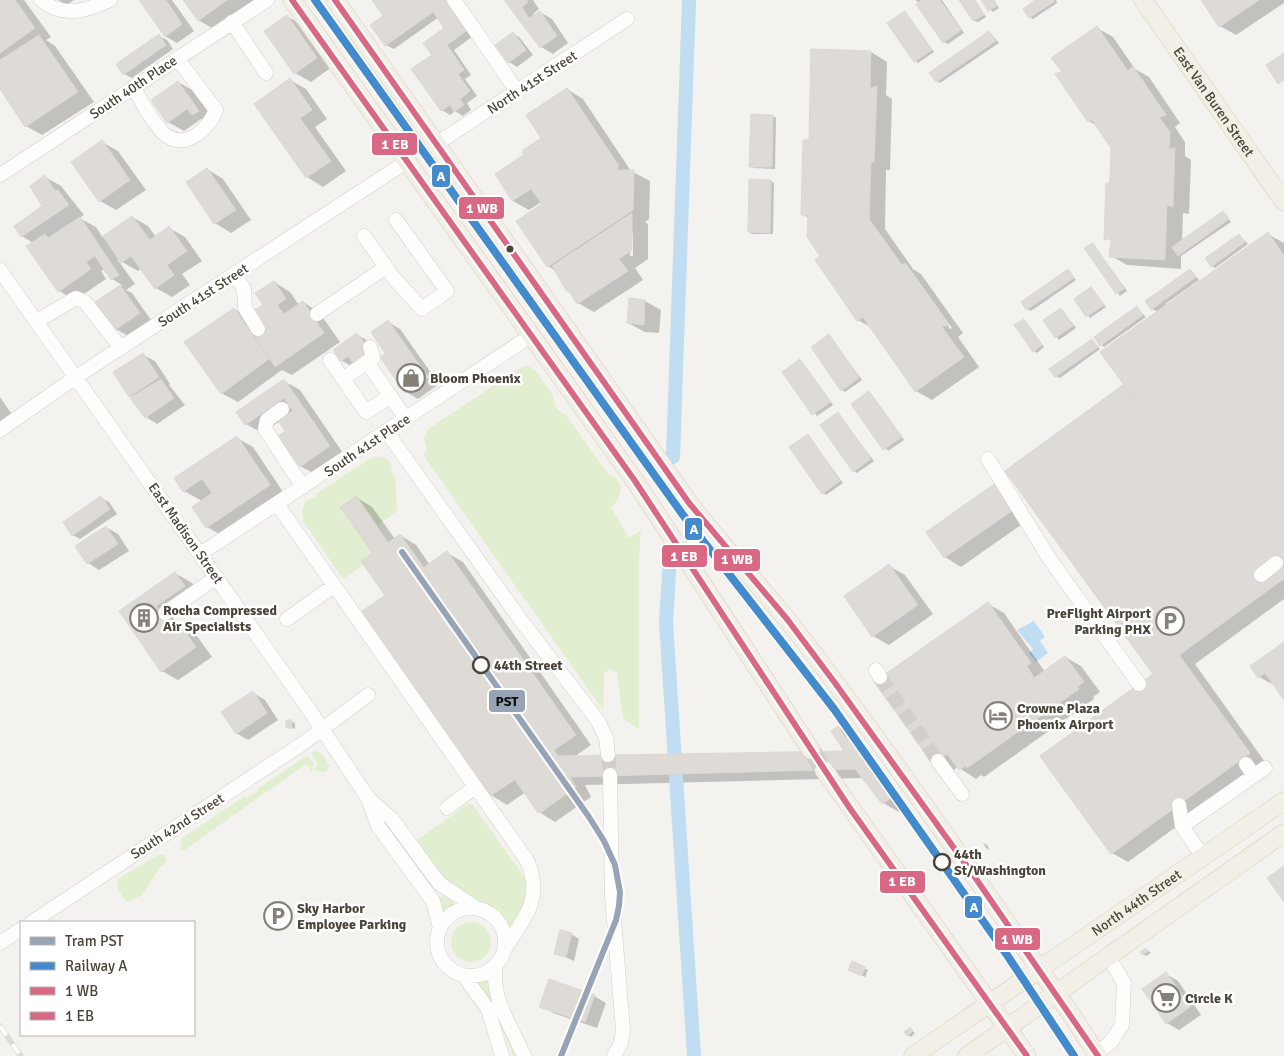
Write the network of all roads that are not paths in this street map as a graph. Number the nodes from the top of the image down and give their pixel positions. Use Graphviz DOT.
graph roads {
  1 [pos="40,0"];
  2 [pos="110,0"];
  3 [pos="267,0"];
  4 [pos="292,0"];
  5 [pos="335,0"];
  6 [pos="454,0"];
  7 [pos="1143,0"];
  8 [pos="627,19"];
  9 [pos="232,22"];
  10 [pos="177,58"];
  11 [pos="266,73"];
  12 [pos="133,87"];
  13 [pos="517,91"];
  14 [pos="436,144"];
  15 [pos="406,162"];
  16 [pos="0,175"];
  17 [pos="1284,202"];
  18 [pos="396,220"];
  19 [pos="364,236"];
  20 [pos="386,267"];
  21 [pos="0,270"];
  22 [pos="235,274"];
  23 [pos="318,314"];
  24 [pos="37,321"];
  25 [pos="258,329"];
  26 [pos="532,335"];
  27 [pos="370,347"];
  28 [pos="121,348"];
  29 [pos="330,360"];
  30 [pos="367,362"];
  31 [pos="76,377"];
  32 [pos="343,379"];
  33 [pos="390,396"];
  34 [pos="282,409"];
  35 [pos="406,419"];
  36 [pos="0,430"];
  37 [pos="386,431"];
  38 [pos="988,459"];
  39 [pos="303,487"];
  40 [pos="277,504"];
  41 [pos="200,554"];
  42 [pos="1276,563"];
  43 [pos="1261,574"];
  44 [pos="217,577"];
  45 [pos="334,586"];
  46 [pos="165,613"];
  47 [pos="287,619"];
  48 [pos="1139,684"];
  49 [pos="368,695"];
  50 [pos="322,729"];
  51 [pos="811,750"];
  52 [pos="608,755"];
  53 [pos="938,761"];
  54 [pos="1255,769"];
  55 [pos="824,770"];
  56 [pos="610,776"];
  57 [pos="475,787"];
  58 [pos="962,794"];
  59 [pos="368,798"];
  60 [pos="1284,801"];
  61 [pos="1179,805"];
  62 [pos="447,808"];
  63 [pos="1182,826"];
  64 [pos="1284,833"];
  65 [pos="1203,856"];
  66 [pos="476,908"];
  67 [pos="34,921"];
  68 [pos="440,928"];
  69 [pos="20,930"];
  70 [pos="0,943"];
  71 [pos="504,950"];
  72 [pos="1108,956"];
  73 [pos="496,965"];
  74 [pos="1039,969"];
  75 [pos="464,976"];
  76 [pos="1056,993"];
  77 [pos="990,1004"];
  78 [pos="1007,1028"];
  79 [pos="1097,1055"];
  80 [pos="502,1056"];
  81 [pos="524,1056"];
  82 [pos="614,1056"];
  83 [pos="913,1056"];
  84 [pos="967,1056"];
  85 [pos="1027,1056"];
  1 -- 2 [label="street"];
  3 -- 9 [label="street, South 40th Place"];
  4 -- 15 [label="main road"];
  5 -- 14 [label="main road"];
  6 -- 13 [label="street"];
  7 -- 17 [label="main road, East Van Buren Street"];
  8 -- 13 [label="street, North 41st Street"];
  9 -- 10 [label="street, South 40th Place"];
  9 -- 11 [label="street"];
  10 -- 12 [label="street, South 40th Place"];
  10 -- 12 [label="street"];
  12 -- 16 [label="street, South 40th Place"];
  13 -- 14 [label="street, North 41st Street"];
  14 -- 74 [label="main road"];
  15 -- 22 [label="street, South 41st Street"];
  15 -- 26 [label="main road"];
  18 -- 20 [label="street"];
  19 -- 20 [label="street"];
  20 -- 23 [label="street"];
  21 -- 24 [label="street, East Madison Street"];
  22 -- 25 [label="street"];
  22 -- 28 [label="street, South 41st Street"];
  24 -- 28 [label="street"];
  24 -- 31 [label="street, East Madison Street"];
  26 -- 35 [label="street, South 41st Place"];
  26 -- 51 [label="main road"];
  27 -- 30 [label="street"];
  28 -- 31 [label="street, South 41st Street"];
  29 -- 32 [label="street"];
  30 -- 32 [label="street"];
  30 -- 33 [label="street"];
  31 -- 36 [label="street, South 41st Street"];
  31 -- 41 [label="street, East Madison Street"];
  32 -- 33 [label="street"];
  33 -- 35 [label="street"];
  34 -- 39 [label="street"];
  35 -- 37 [label="street, South 41st Place"];
  37 -- 39 [label="street, South 41st Place"];
  37 -- 52 [label="street"];
  38 -- 48 [label="street"];
  39 -- 40 [label="street, South 41st Place"];
  40 -- 41 [label="street, South 41st Place"];
  40 -- 45 [label="street"];
  41 -- 44 [label="street, East Madison Street"];
  42 -- 43 [label="street"];
  44 -- 46 [label="street"];
  44 -- 50 [label="street, East Madison Street"];
  45 -- 47 [label="street"];
  45 -- 57 [label="street"];
  49 -- 50 [label="street, South 42nd Street"];
  50 -- 59 [label="street, East Madison Street"];
  50 -- 67 [label="street, South 42nd Street"];
  53 -- 58 [label="street"];
  54 -- 63 [label="street"];
  55 -- 77 [label="main road"];
  56 -- 82 [label="street"];
  57 -- 62 [label="street"];
  57 -- 71 [label="street"];
  59 -- 66 [label="street, East Madison Street"];
  59 -- 68 [label="street, East Madison Street"];
  60 -- 65 [label="main road, North 44th Street"];
  61 -- 63 [label="street"];
  63 -- 65 [label="street"];
  64 -- 72 [label="main road, North 44th Street"];
  65 -- 74 [label="main road, North 44th Street"];
  66 -- 68 [label="street"];
  66 -- 71 [label="street"];
  68 -- 75 [label="street"];
  69 -- 70 [label="street"];
  71 -- 73 [label="street"];
  72 -- 76 [label="main road, North 44th Street"];
  72 -- 79 [label="street"];
  73 -- 75 [label="street"];
  73 -- 81 [label="street"];
  74 -- 76 [label="main road"];
  74 -- 77 [label="main road, North 44th Street"];
  75 -- 80 [label="street"];
  76 -- 78 [label="main road, North 44th Street"];
  76 -- 79 [label="main road"];
  77 -- 78 [label="main road"];
  77 -- 83 [label="main road, North 44th Street"];
  78 -- 84 [label="main road, North 44th Street"];
  78 -- 85 [label="main road"];
}
